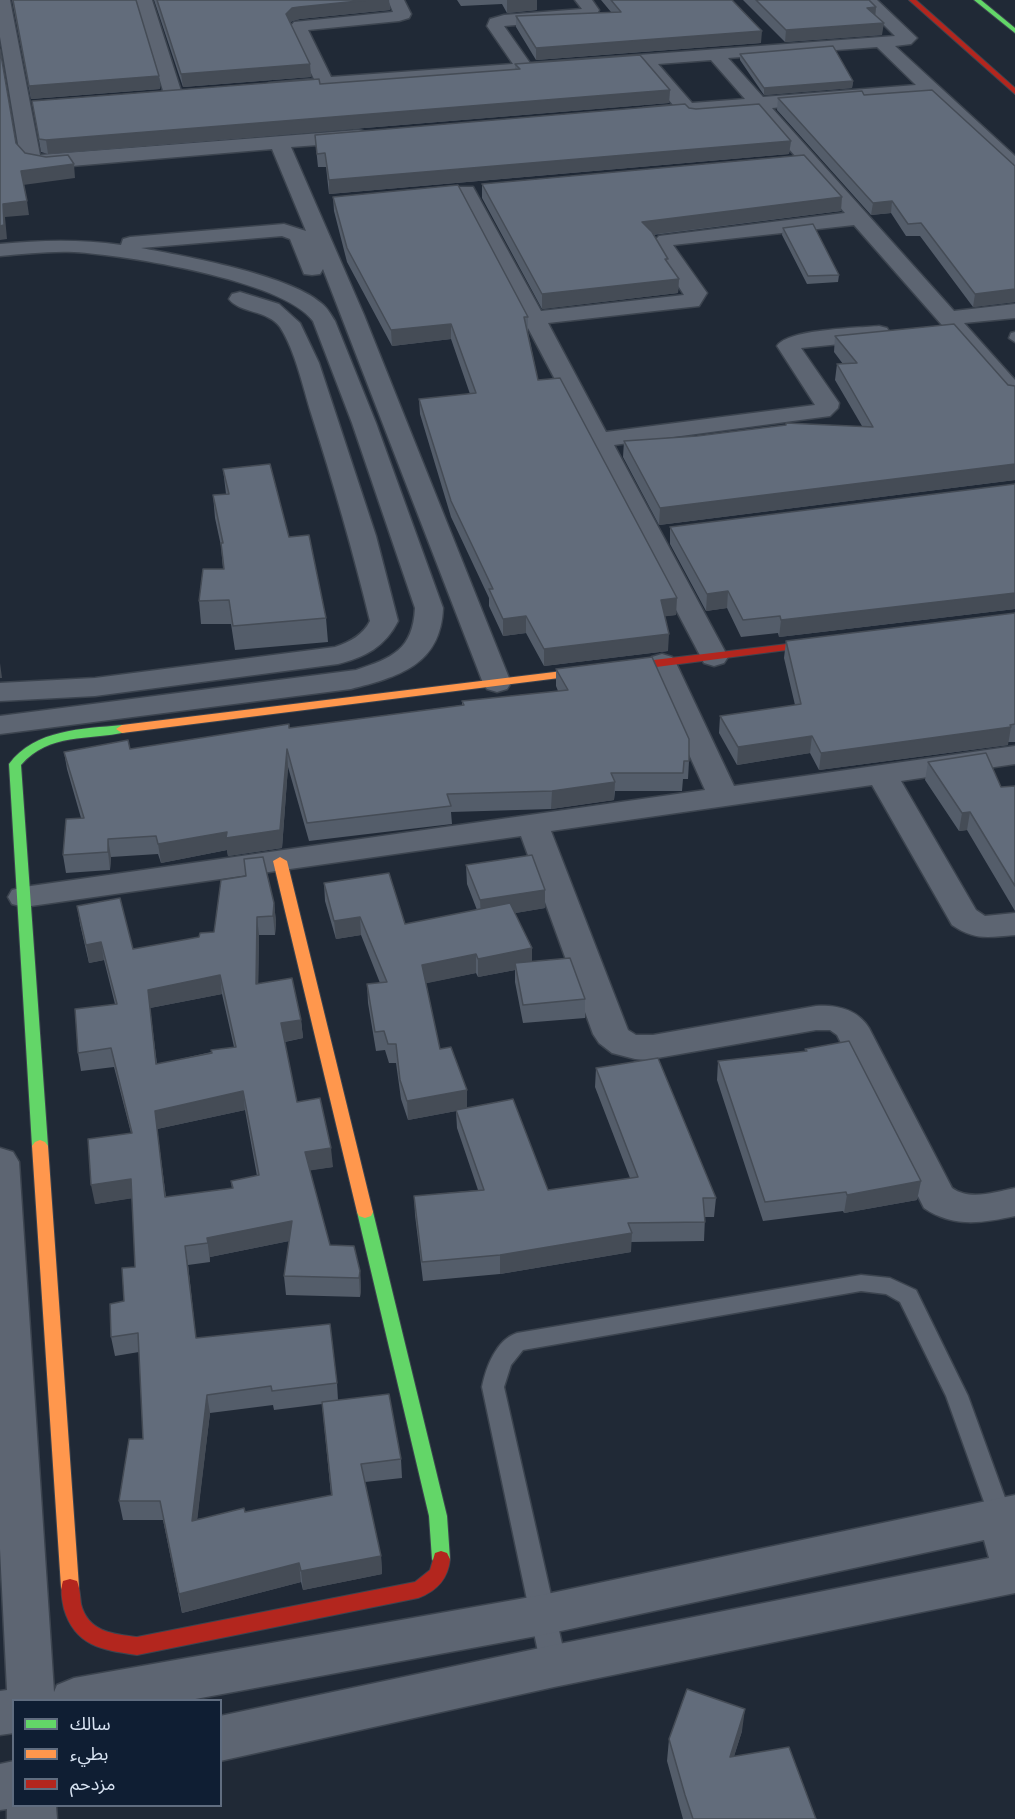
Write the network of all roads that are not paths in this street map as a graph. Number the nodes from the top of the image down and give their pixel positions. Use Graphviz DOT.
graph roads {
  1 [pos="2,0"];
  2 [pos="144,0"];
  3 [pos="396,0"];
  4 [pos="583,0"];
  5 [pos="867,0"];
  6 [pos="912,0"];
  7 [pos="977,0"];
  8 [pos="1015,32"];
  9 [pos="763,33"];
  10 [pos="4,39"];
  11 [pos="905,40"];
  12 [pos="881,42"];
  13 [pos="778,49"];
  14 [pos="715,54"];
  15 [pos="921,54"];
  16 [pos="644,59"];
  17 [pos="525,68"];
  18 [pos="325,83"];
  19 [pos="255,88"];
  20 [pos="931,89"];
  21 [pos="1015,92"];
  22 [pos="196,93"];
  23 [pos="173,94"];
  24 [pos="149,96"];
  25 [pos="760,103"];
  26 [pos="45,105"];
  27 [pos="21,107"];
  28 [pos="687,109"];
  29 [pos="629,114"];
  30 [pos="372,135"];
  31 [pos="279,143"];
  32 [pos="810,160"];
  33 [pos="786,163"];
  34 [pos="1015,167"];
  35 [pos="466,191"];
  36 [pos="859,219"];
  37 [pos="0,250"];
  38 [pos="94,255"];
  39 [pos="0,266"];
  40 [pos="313,307"];
  41 [pos="1015,311"];
  42 [pos="280,315"];
  43 [pos="534,318"];
  44 [pos="944,323"];
  45 [pos="898,331"];
  46 [pos="1015,394"];
  47 [pos="598,440"];
  48 [pos="402,532"];
  49 [pos="363,536"];
  50 [pos="472,621"];
  51 [pos="430,625"];
  52 [pos="841,641"];
  53 [pos="714,657"];
  54 [pos="662,663"];
  55 [pos="496,683"];
  56 [pos="3,691"];
  57 [pos="297,697"];
  58 [pos="1,728"];
  59 [pos="1015,755"];
  60 [pos="882,775"];
  61 [pos="724,797"];
  62 [pos="532,825"];
  63 [pos="280,861"];
  64 [pos="24,897"];
  65 [pos="1015,924"];
  66 [pos="0,1162"];
  67 [pos="1015,1202"];
  68 [pos="1007,1516"];
  69 [pos="66,1538"];
  70 [pos="22,1544"];
  71 [pos="1015,1573"];
  72 [pos="542,1615"];
  73 [pos="278,1618"];
  74 [pos="283,1662"];
  75 [pos="554,1666"];
  76 [pos="31,1699"];
  77 [pos="85,1699"];
  78 [pos="222,1739"];
  1 -- 10 [label="street"];
  2 -- 23 [label="street"];
  3 -- 18 [label="street"];
  4 -- 17 [label="street"];
  5 -- 11 [label="street"];
  6 -- 21 [label="street"];
  7 -- 8 [label="street"];
  9 -- 13 [label="street"];
  10 -- 27 [label="street"];
  11 -- 12 [label="street"];
  11 -- 15 [label="street"];
  12 -- 13 [label="street"];
  12 -- 20 [label="street"];
  13 -- 14 [label="street"];
  14 -- 16 [label="street"];
  14 -- 25 [label="street"];
  16 -- 17 [label="street"];
  16 -- 28 [label="street"];
  17 -- 18 [label="street"];
  18 -- 19 [label="street"];
  20 -- 25 [label="street"];
  20 -- 34 [label="street"];
  22 -- 23 [label="street"];
  23 -- 24 [label="street"];
  25 -- 28 [label="street"];
  25 -- 32 [label="street"];
  26 -- 27 [label="street"];
  27 -- 31 [label="street"];
  28 -- 29 [label="street"];
  30 -- 31 [label="street"];
  31 -- 50 [label="street"];
  32 -- 33 [label="street"];
  32 -- 36 [label="street"];
  35 -- 43 [label="street"];
  36 -- 43 [label="street"];
  36 -- 44 [label="street"];
  37 -- 38 [label="street"];
  38 -- 39 [label="street"];
  38 -- 40 [label="street"];
  38 -- 40 [label="street"];
  38 -- 42 [label="street"];
  40 -- 42 [label="street"];
  40 -- 48 [label="street"];
  41 -- 44 [label="street"];
  42 -- 49 [label="street"];
  43 -- 47 [label="street"];
  44 -- 46 [label="street"];
  45 -- 47 [label="street"];
  47 -- 53 [label="street"];
  48 -- 49 [label="street"];
  48 -- 51 [label="street"];
  49 -- 56 [label="street"];
  50 -- 51 [label="street"];
  50 -- 55 [label="street"];
  51 -- 57 [label="street"];
  52 -- 53 [label="street"];
  53 -- 54 [label="street"];
  54 -- 55 [label="street"];
  54 -- 61 [label="street"];
  55 -- 57 [label="street"];
  56 -- 58 [label="street"];
  57 -- 58 [label="street"];
  57 -- 64 [label="street"];
  59 -- 60 [label="street"];
  60 -- 61 [label="street"];
  60 -- 65 [label="street"];
  61 -- 62 [label="street"];
  62 -- 63 [label="street"];
  62 -- 67 [label="street"];
  63 -- 64 [label="street"];
  63 -- 73 [label="street"];
  64 -- 69 [label="street"];
  66 -- 70 [label="street"];
  68 -- 71 [label="street"];
  68 -- 72 [label="street"];
  68 -- 72 [label="lane"];
  69 -- 70 [label="street"];
  69 -- 73 [label="street"];
  70 -- 76 [label="street"];
  71 -- 75 [label="street"];
  72 -- 74 [label="street"];
  72 -- 75 [label="lane"];
  73 -- 74 [label="street"];
  74 -- 77 [label="street"];
  75 -- 78 [label="street"];
}
